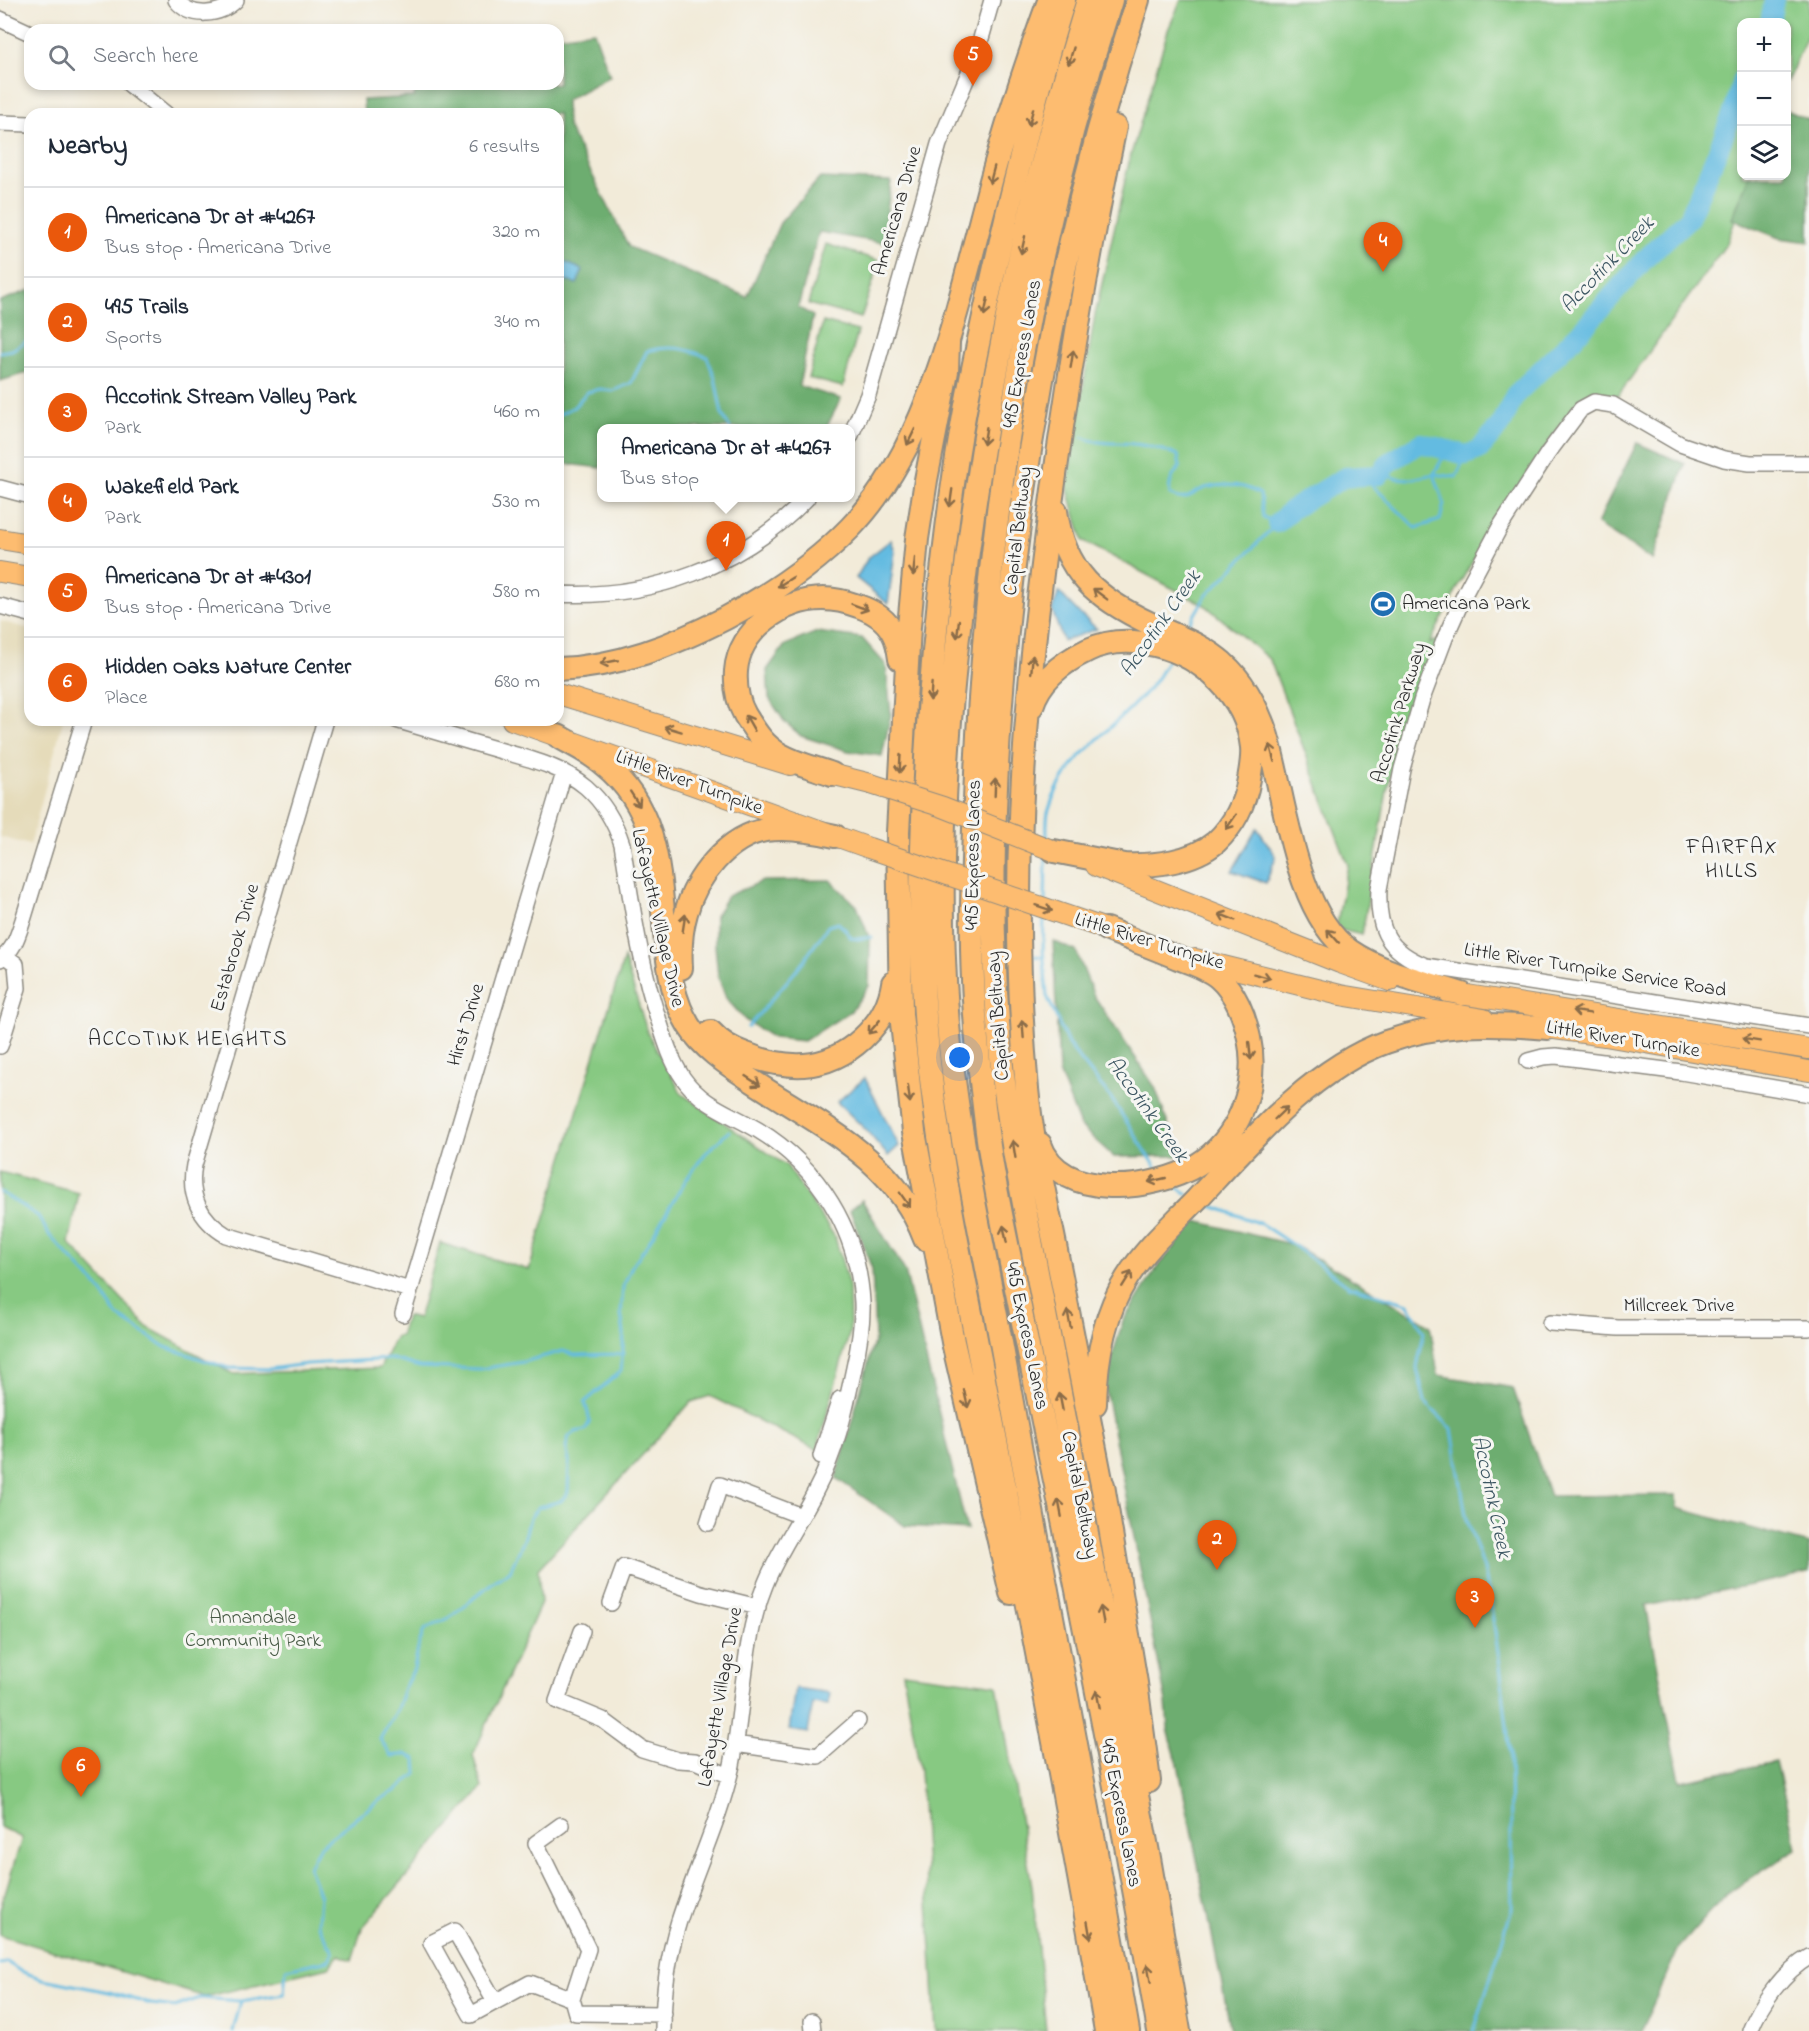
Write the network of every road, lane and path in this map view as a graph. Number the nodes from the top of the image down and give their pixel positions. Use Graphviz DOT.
graph roads {
  1 [pos="176,0"];
  2 [pos="236,0"];
  3 [pos="992,0"];
  4 [pos="1049,0"];
  5 [pos="1064,0"];
  6 [pos="1088,0"];
  7 [pos="1111,0"];
  8 [pos="1138,0"];
  9 [pos="1143,0"];
  10 [pos="0,19"];
  11 [pos="24,30"];
  12 [pos="136,90"];
  13 [pos="159,108"];
  14 [pos="0,123"];
  15 [pos="24,124"];
  16 [pos="948,343"];
  17 [pos="1062,416"];
  18 [pos="855,425"];
  19 [pos="1809,463"];
  20 [pos="0,488"];
  21 [pos="24,494"];
  22 [pos="0,499"];
  23 [pos="24,501"];
  24 [pos="803,502"];
  25 [pos="0,539"];
  26 [pos="24,543"];
  27 [pos="0,572"];
  28 [pos="24,576"];
  29 [pos="564,594"];
  30 [pos="0,606"];
  31 [pos="24,612"];
  32 [pos="564,668"];
  33 [pos="1219,670"];
  34 [pos="564,696"];
  35 [pos="904,705"];
  36 [pos="82,726"];
  37 [pos="323,726"];
  38 [pos="416,726"];
  39 [pos="530,726"];
  40 [pos="558,735"];
  41 [pos="1024,743"];
  42 [pos="564,773"];
  43 [pos="832,774"];
  44 [pos="834,836"];
  45 [pos="1054,850"];
  46 [pos="1106,866"];
  47 [pos="1106,929"];
  48 [pos="898,931"];
  49 [pos="1385,935"];
  50 [pos="2,958"];
  51 [pos="1462,994"];
  52 [pos="1809,1026"];
  53 [pos="1548,1028"];
  54 [pos="0,1046"];
  55 [pos="1809,1049"];
  56 [pos="1528,1061"];
  57 [pos="1809,1071"];
  58 [pos="1027,1087"];
  59 [pos="1809,1094"];
  60 [pos="1232,1148"];
  61 [pos="410,1290"];
  62 [pos="403,1314"];
  63 [pos="949,1315"];
  64 [pos="1550,1323"];
  65 [pos="1809,1328"];
  66 [pos="1105,1500"];
  67 [pos="801,1516"];
  68 [pos="708,1523"];
  69 [pos="611,1603"];
  70 [pos="758,1607"];
  71 [pos="582,1631"];
  72 [pos="1034,1646"];
  73 [pos="858,1721"];
  74 [pos="735,1744"];
  75 [pos="729,1776"];
  76 [pos="561,1826"];
  77 [pos="1149,1858"];
  78 [pos="1809,1957"];
  79 [pos="572,1999"];
  80 [pos="495,2002"];
  81 [pos="664,2014"];
  82 [pos="663,2031"];
  83 [pos="1106,2031"];
  84 [pos="1128,2031"];
  85 [pos="1159,2031"];
  86 [pos="1179,2031"];
  87 [pos="1750,2031"];
  1 -- 2 [label="street"];
  3 -- 18 [label="street, Americana Drive"];
  4 -- 16 [label="highway, one-way"];
  5 -- 72 [label="highway, one-way"];
  6 -- 84 [label="highway, 495 Express Lanes, one-way"];
  85 -- 7 [label="highway, 495 Express Lanes, one-way"];
  77 -- 8 [label="highway, Capital Beltway, one-way"];
  17 -- 9 [label="highway, one-way"];
  10 -- 11 [label="street"];
  12 -- 13 [label="street"];
  14 -- 15 [label="street"];
  16 -- 32 [label="highway, one-way"];
  16 -- 35 [label="highway, one-way"];
  33 -- 17 [label="highway, one-way"];
  41 -- 17 [label="highway, one-way"];
  19 -- 49 [label="street, Accotink Parkway"];
  20 -- 21 [label="street"];
  22 -- 23 [label="street"];
  24 -- 29 [label="street"];
  25 -- 26 [label="main road"];
  27 -- 28 [label="main road"];
  30 -- 31 [label="street"];
  33 -- 41 [label="highway"];
  33 -- 46 [label="highway, one-way"];
  51 -- 33 [label="highway, one-way"];
  43 -- 34 [label="main road, one-way"];
  43 -- 35 [label="highway, one-way"];
  35 -- 48 [label="highway, one-way"];
  36 -- 50 [label="street"];
  37 -- 61 [label="street, Estabrook Drive"];
  38 -- 42 [label="street, Lafayette Village Drive"];
  39 -- 40 [label="main road, Little River Turnpike"];
  40 -- 44 [label="main road, Little River Turnpike"];
  40 -- 63 [label="highway, one-way"];
  58 -- 41 [label="highway, one-way"];
  42 -- 61 [label="street, Hirst Drive"];
  42 -- 67 [label="street, Lafayette Village Drive"];
  43 -- 45 [label="main road, bridge"];
  44 -- 47 [label="main road, Little River Turnpike, one-way, bridge"];
  48 -- 44 [label="highway, one-way"];
  45 -- 46 [label="highway"];
  51 -- 46 [label="main road, Little River Turnpike, one-way"];
  47 -- 53 [label="main road, Little River Turnpike, one-way"];
  47 -- 60 [label="highway, one-way"];
  48 -- 63 [label="highway, one-way"];
  49 -- 52 [label="street, Little River Turnpike Service Road"];
  50 -- 54 [label="street"];
  55 -- 51 [label="main road, Little River Turnpike, one-way"];
  53 -- 57 [label="main road, Little River Turnpike"];
  60 -- 53 [label="highway, one-way"];
  56 -- 59 [label="street"];
  60 -- 58 [label="highway, one-way"];
  66 -- 58 [label="highway, one-way"];
  66 -- 60 [label="highway, one-way"];
  61 -- 62 [label="street, Hirst Drive"];
  63 -- 72 [label="highway, one-way"];
  64 -- 65 [label="street, Millcreek Drive"];
  66 -- 77 [label="highway"];
  67 -- 68 [label="street"];
  67 -- 70 [label="street, Lafayette Village Drive"];
  69 -- 70 [label="street"];
  70 -- 74 [label="street, Lafayette Village Drive"];
  71 -- 75 [label="street"];
  72 -- 83 [label="highway, one-way"];
  73 -- 74 [label="street"];
  74 -- 75 [label="street, Lafayette Village Drive"];
  75 -- 81 [label="street, Lafayette Village Drive"];
  76 -- 79 [label="street"];
  77 -- 86 [label="highway, Capital Beltway"];
  78 -- 87 [label="street"];
  79 -- 80 [label="street"];
  79 -- 81 [label="street"];
  80 -- 80 [label="street"];
  81 -- 82 [label="street, Lafayette Village Drive"];
}
